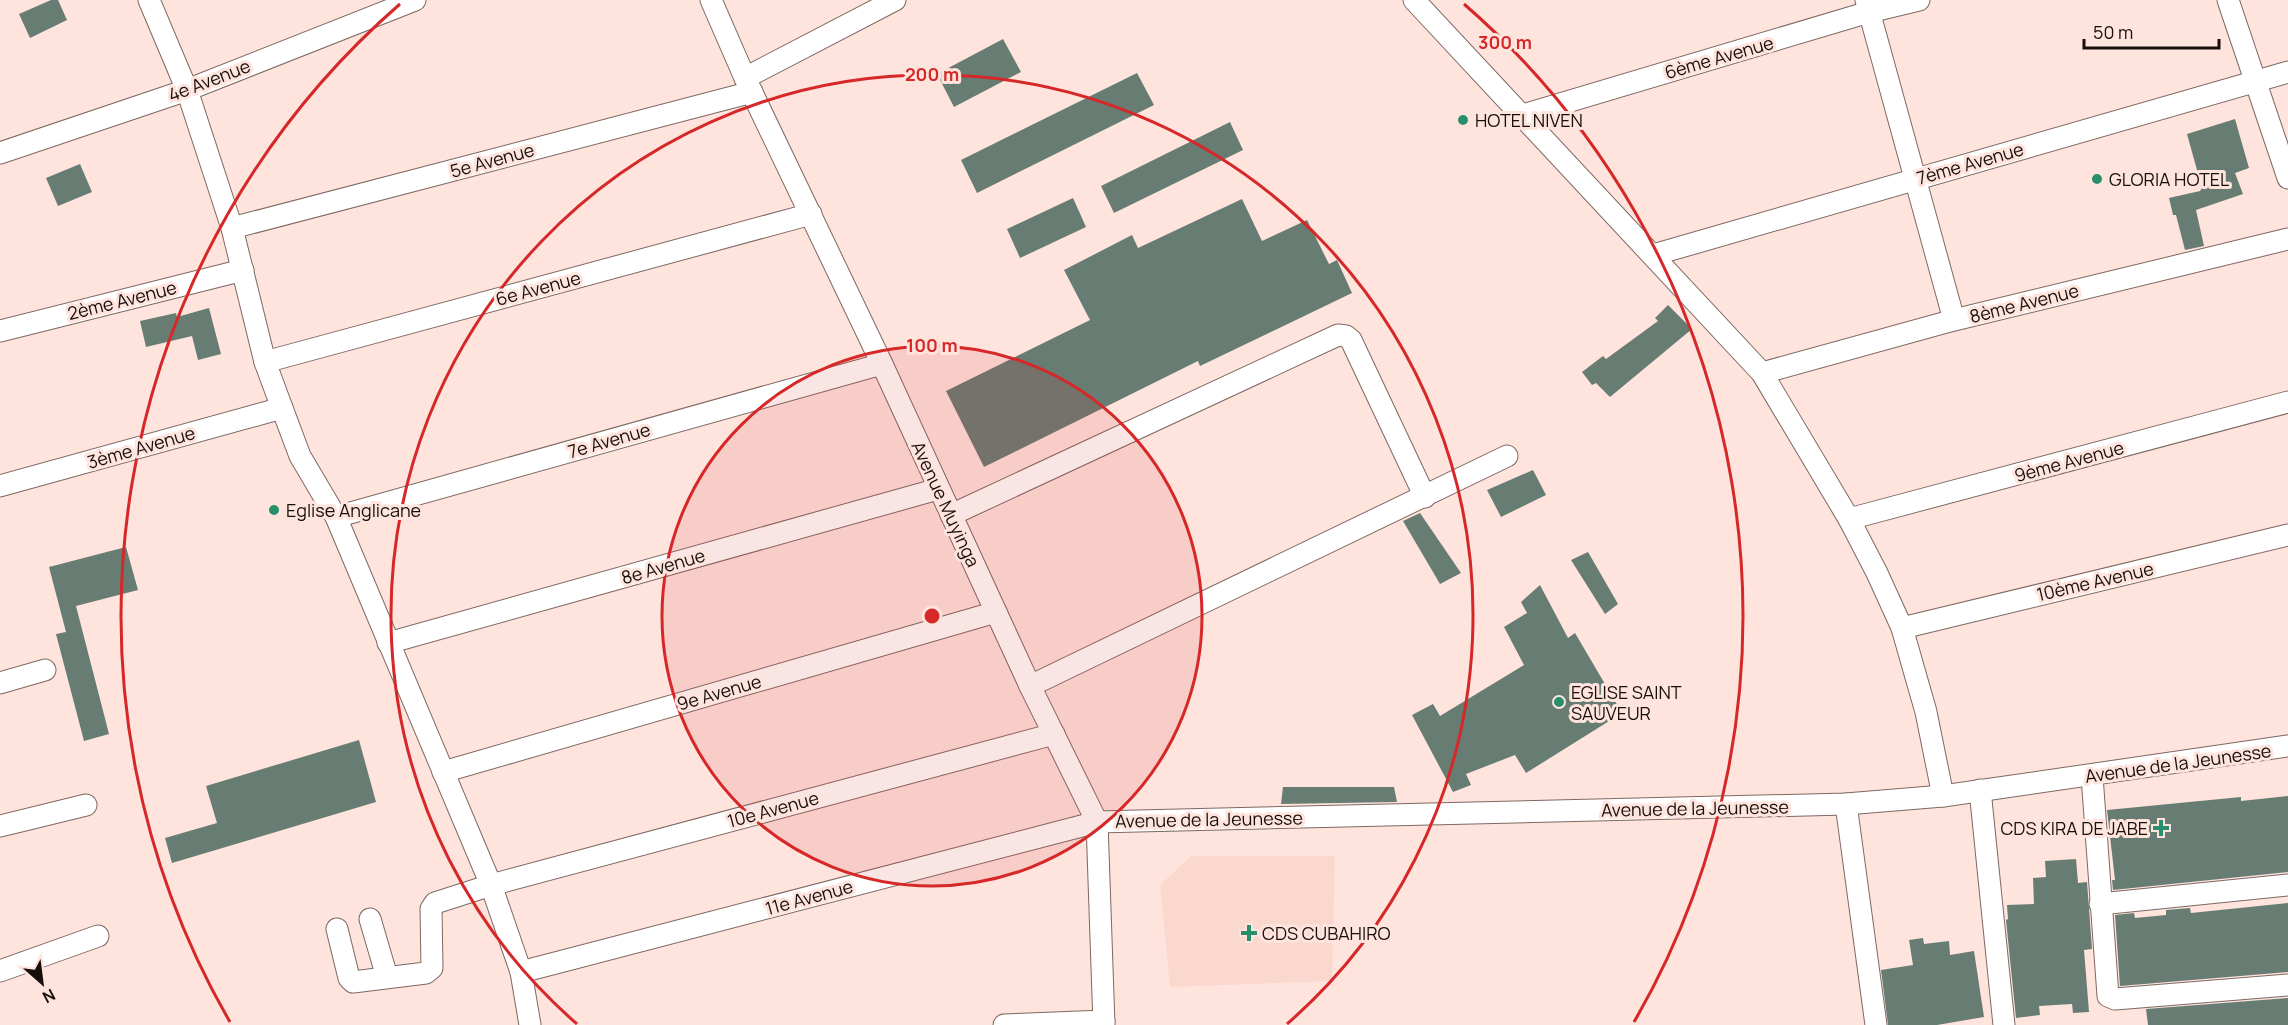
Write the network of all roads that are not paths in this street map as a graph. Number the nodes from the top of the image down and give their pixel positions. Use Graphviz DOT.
graph roads {
  1 [pos="149,0"];
  2 [pos="415,0"];
  3 [pos="711,0"];
  4 [pos="895,0"];
  5 [pos="1414,0"];
  6 [pos="1919,0"];
  7 [pos="2228,0"];
  8 [pos="1867,6"];
  9 [pos="2288,72"];
  10 [pos="2254,80"];
  11 [pos="748,85"];
  12 [pos="186,90"];
  13 [pos="1520,116"];
  14 [pos="0,153"];
  15 [pos="2288,178"];
  16 [pos="1915,179"];
  17 [pos="811,214"];
  18 [pos="232,228"];
  19 [pos="2288,239"];
  20 [pos="1653,255"];
  21 [pos="243,270"];
  22 [pos="1954,320"];
  23 [pos="0,331"];
  24 [pos="265,362"];
  25 [pos="882,364"];
  26 [pos="1762,373"];
  27 [pos="2288,402"];
  28 [pos="282,408"];
  29 [pos="1507,456"];
  30 [pos="0,486"];
  31 [pos="938,489"];
  32 [pos="1425,497"];
  33 [pos="951,515"];
  34 [pos="336,517"];
  35 [pos="1849,519"];
  36 [pos="2288,535"];
  37 [pos="996,612"];
  38 [pos="1902,628"];
  39 [pos="388,643"];
  40 [pos="45,670"];
  41 [pos="0,683"];
  42 [pos="1030,686"];
  43 [pos="1054,734"];
  44 [pos="2288,746"];
  45 [pos="443,772"];
  46 [pos="2092,776"];
  47 [pos="1980,790"];
  48 [pos="1943,796"];
  49 [pos="1846,804"];
  50 [pos="86,805"];
  51 [pos="1097,822"];
  52 [pos="0,826"];
  53 [pos="491,885"];
  54 [pos="2288,885"];
  55 [pos="2100,904"];
  56 [pos="370,919"];
  57 [pos="337,929"];
  58 [pos="98,936"];
  59 [pos="0,971"];
  60 [pos="520,972"];
  61 [pos="387,977"];
  62 [pos="2288,985"];
  63 [pos="1104,1023"];
  64 [pos="530,1025"];
  65 [pos="1004,1025"];
  66 [pos="1876,1025"];
  67 [pos="2004,1025"];
  1 -- 12 [label="street"];
  2 -- 12 [label="street, 4e Avenue"];
  3 -- 11 [label="street, Avenue Muyinga"];
  4 -- 11 [label="street, 5e Avenue"];
  5 -- 13 [label="street"];
  6 -- 8 [label="street, 6ème Avenue"];
  7 -- 10 [label="street"];
  8 -- 13 [label="street, 6ème Avenue"];
  8 -- 16 [label="street"];
  9 -- 10 [label="street, 7ème Avenue"];
  10 -- 15 [label="street"];
  10 -- 16 [label="street, 7ème Avenue"];
  11 -- 17 [label="street, Avenue Muyinga"];
  11 -- 18 [label="street, 5e Avenue"];
  12 -- 14 [label="street, 4e Avenue"];
  12 -- 18 [label="street"];
  13 -- 20 [label="street"];
  16 -- 20 [label="street, 7ème Avenue"];
  16 -- 22 [label="street"];
  17 -- 24 [label="street, 6e Avenue"];
  17 -- 25 [label="street, Avenue Muyinga"];
  18 -- 21 [label="street"];
  19 -- 22 [label="street, 8ème Avenue"];
  20 -- 26 [label="street"];
  21 -- 23 [label="street, 2ème Avenue"];
  21 -- 24 [label="street"];
  22 -- 26 [label="street, 8ème Avenue"];
  24 -- 28 [label="street"];
  25 -- 31 [label="street, Avenue Muyinga"];
  25 -- 34 [label="street, 7e Avenue"];
  26 -- 35 [label="street"];
  27 -- 35 [label="street, 9ème Avenue"];
  28 -- 30 [label="street, 3ème Avenue"];
  28 -- 34 [label="street"];
  29 -- 32 [label="street"];
  31 -- 33 [label="street, Avenue Muyinga"];
  31 -- 39 [label="street, 8e Avenue"];
  32 -- 33 [label="street"];
  32 -- 42 [label="street"];
  33 -- 37 [label="street, Avenue Muyinga"];
  34 -- 39 [label="street"];
  35 -- 38 [label="street"];
  36 -- 38 [label="street, 10ème Avenue"];
  37 -- 42 [label="street, Avenue Muyinga"];
  37 -- 45 [label="street, 9e Avenue"];
  38 -- 48 [label="street"];
  39 -- 45 [label="street"];
  40 -- 41 [label="street"];
  42 -- 43 [label="street, Avenue Muyinga"];
  43 -- 51 [label="street, Avenue Muyinga"];
  43 -- 53 [label="street, 10e Avenue"];
  44 -- 46 [label="street, Avenue de la Jeunesse"];
  45 -- 53 [label="street"];
  46 -- 47 [label="street, Avenue de la Jeunesse"];
  46 -- 55 [label="street"];
  47 -- 48 [label="street, Avenue de la Jeunesse"];
  47 -- 67 [label="street"];
  48 -- 49 [label="street, Avenue de la Jeunesse"];
  49 -- 51 [label="street, Avenue de la Jeunesse"];
  49 -- 66 [label="street"];
  50 -- 52 [label="street"];
  51 -- 60 [label="street, 11e Avenue"];
  51 -- 63 [label="street, Avenue Muyinga"];
  53 -- 60 [label="street"];
  53 -- 61 [label="street, 10e Avenue"];
  54 -- 55 [label="street"];
  55 -- 62 [label="street"];
  56 -- 61 [label="street"];
  57 -- 61 [label="street"];
  58 -- 59 [label="street"];
  60 -- 64 [label="street"];
  63 -- 65 [label="street"];
}
